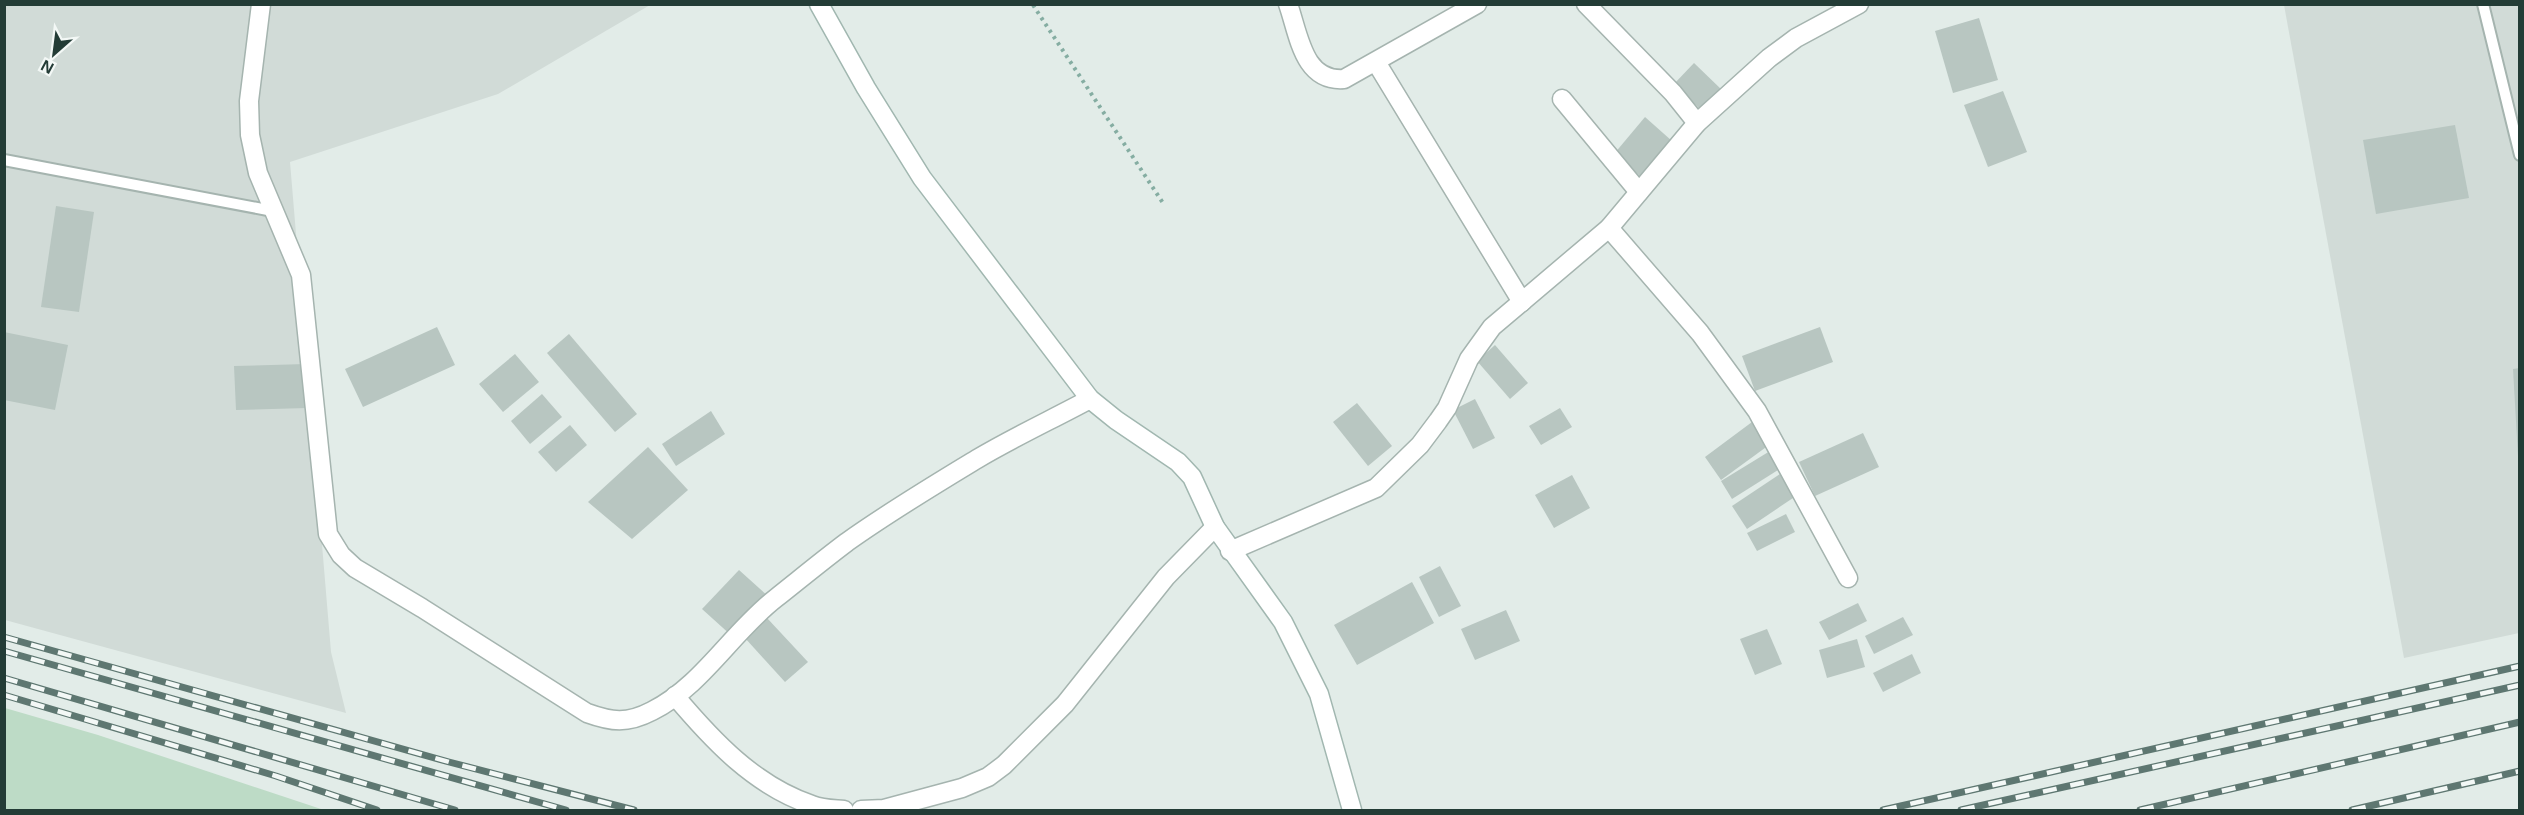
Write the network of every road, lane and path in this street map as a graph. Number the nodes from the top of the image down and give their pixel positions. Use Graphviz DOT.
graph roads {
  1 [pos="261,4"];
  2 [pos="819,4"];
  3 [pos="1034,4"];
  4 [pos="1288,4"];
  5 [pos="1477,4"];
  6 [pos="1586,4"];
  7 [pos="1859,4"];
  8 [pos="2483,4"];
  9 [pos="1376,62"];
  10 [pos="1562,99"];
  11 [pos="1697,123"];
  12 [pos="2520,155"];
  13 [pos="4,160"];
  14 [pos="1639,192"];
  15 [pos="1163,202"];
  16 [pos="273,211"];
  17 [pos="1609,228"];
  18 [pos="1521,302"];
  19 [pos="1090,399"];
  20 [pos="1215,527"];
  21 [pos="1230,551"];
  22 [pos="1848,578"];
  23 [pos="675,696"];
  24 [pos="844,810"];
  25 [pos="861,810"];
  26 [pos="1352,810"];
  1 -- 16 [label="street"];
  2 -- 19 [label="street"];
  3 -- 15 [label="path"];
  4 -- 9 [label="street"];
  5 -- 9 [label="street"];
  6 -- 11 [label="street"];
  7 -- 11 [label="street"];
  8 -- 12 [label="lane"];
  9 -- 18 [label="street"];
  10 -- 14 [label="street"];
  11 -- 14 [label="street"];
  13 -- 16 [label="lane"];
  14 -- 17 [label="street"];
  16 -- 23 [label="street"];
  17 -- 18 [label="street"];
  17 -- 22 [label="street"];
  18 -- 21 [label="street"];
  19 -- 20 [label="street"];
  19 -- 23 [label="street"];
  20 -- 21 [label="street"];
  20 -- 25 [label="street"];
  21 -- 26 [label="street"];
  23 -- 24 [label="street"];
}
